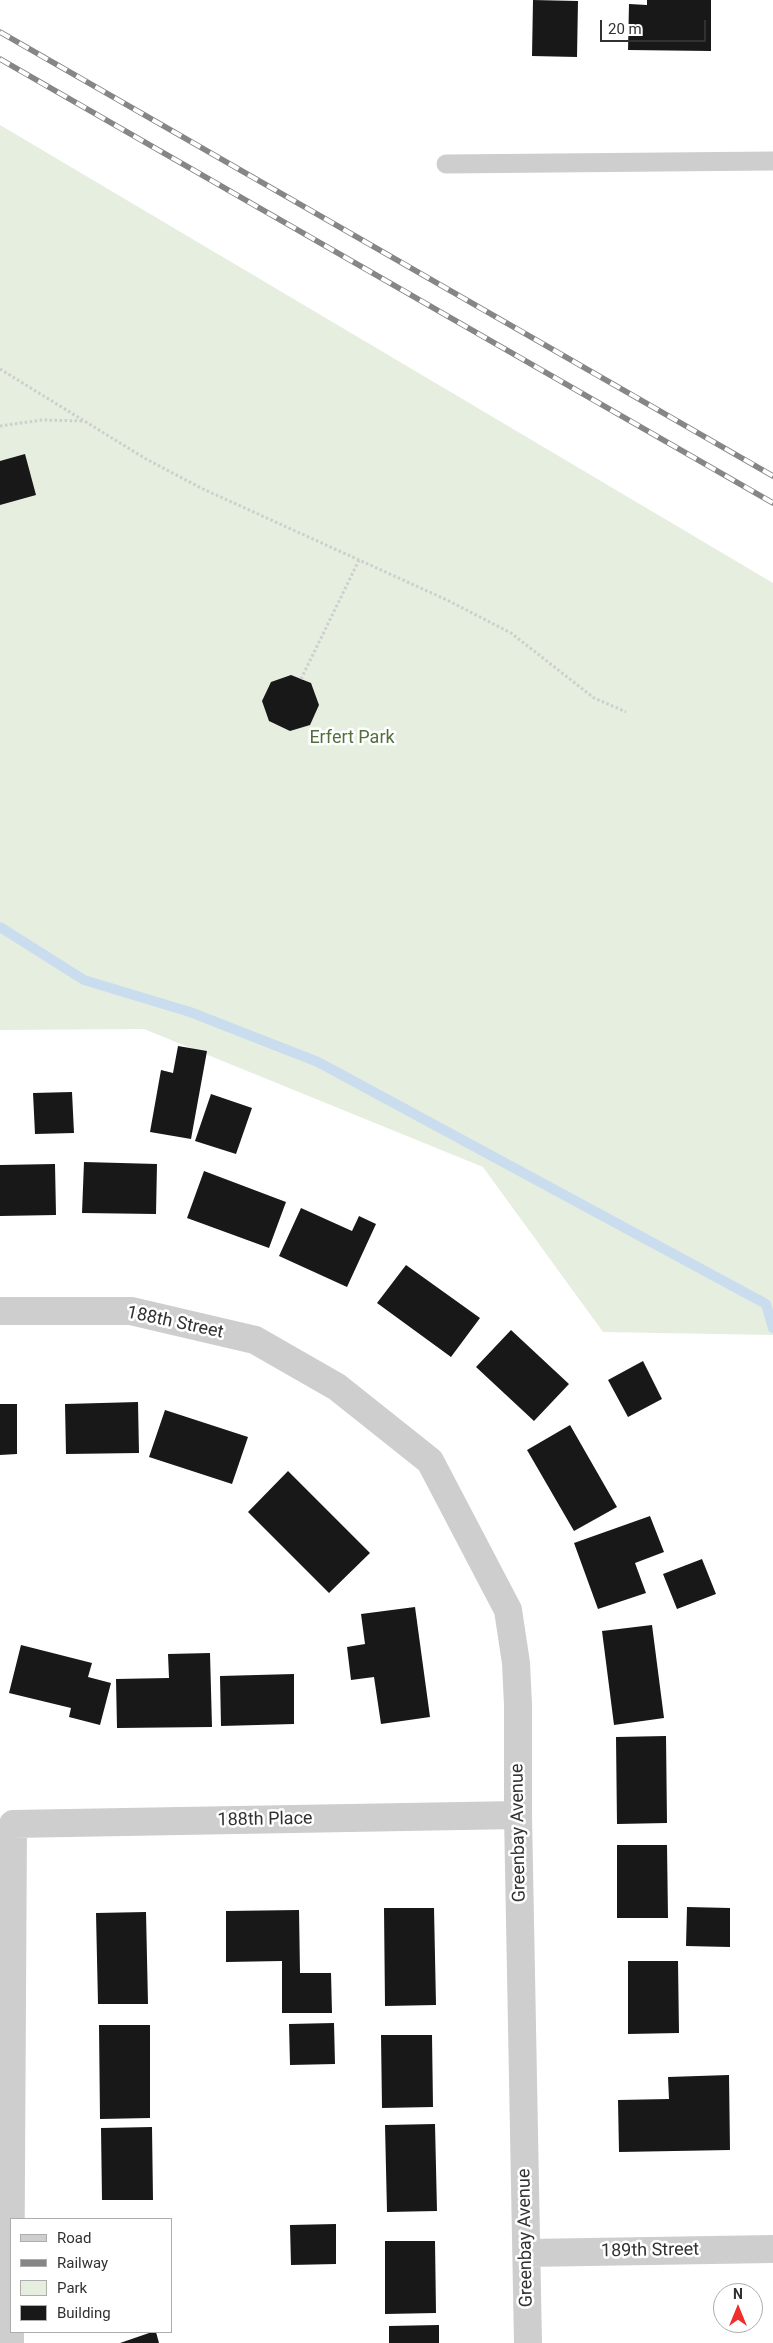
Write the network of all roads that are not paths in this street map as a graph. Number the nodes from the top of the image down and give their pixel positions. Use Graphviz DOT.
graph roads {
  1 [pos="773,161"];
  2 [pos="446,164"];
  3 [pos="0,1310"];
  4 [pos="337,1387"];
  5 [pos="518,1816"];
  6 [pos="11,2218"];
  7 [pos="773,2249"];
  8 [pos="527,2253"];
  9 [pos="528,2343"];
  1 -- 2 [label="lane"];
  3 -- 4 [label="street, 188th Street"];
  4 -- 5 [label="street, Greenbay Avenue"];
  5 -- 6 [label="street, 188th Place"];
  5 -- 8 [label="street, Greenbay Avenue"];
  7 -- 8 [label="street, 189th Street"];
  8 -- 9 [label="street, Greenbay Avenue"];
}
